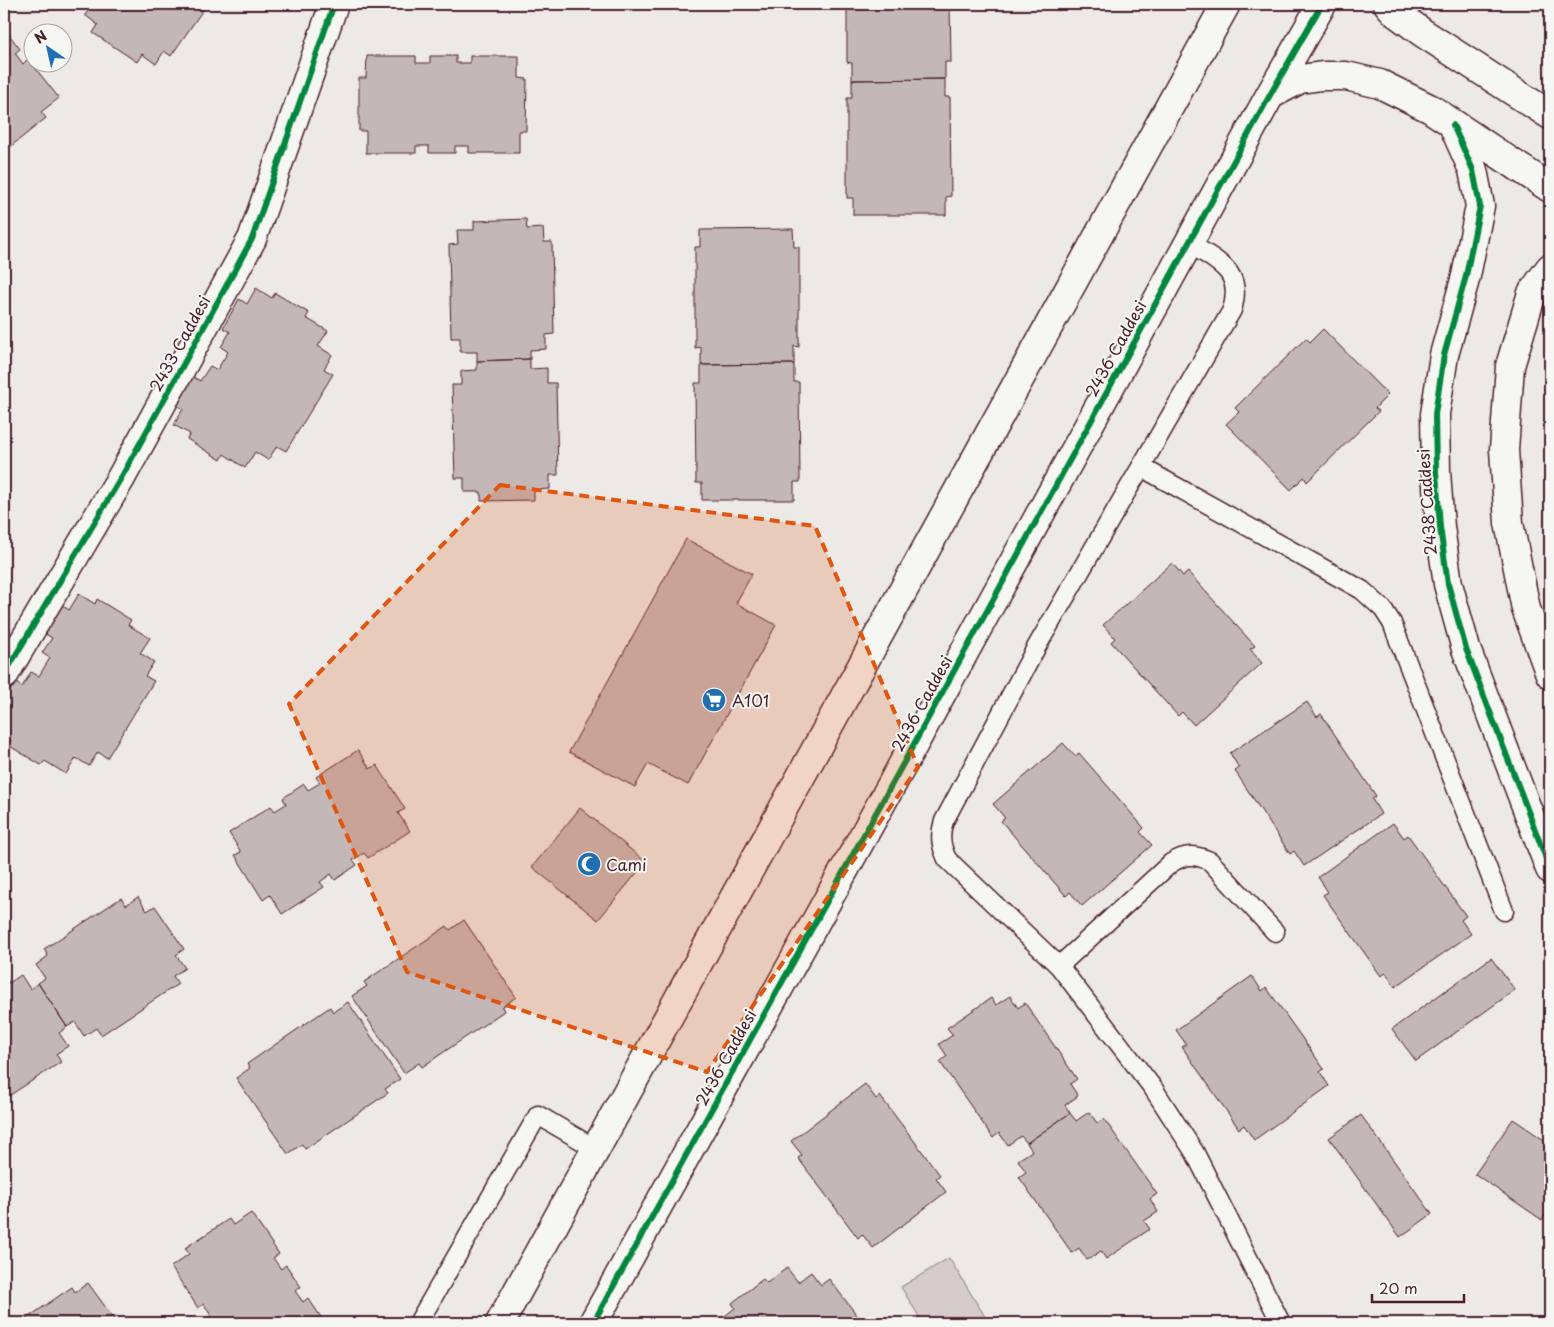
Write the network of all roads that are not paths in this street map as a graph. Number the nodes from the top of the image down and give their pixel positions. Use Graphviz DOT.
graph roads {
  1 [pos="334,4"];
  2 [pos="1322,4"];
  3 [pos="1388,4"];
  4 [pos="1219,9"];
  5 [pos="1270,95"];
  6 [pos="1550,116"];
  7 [pos="1452,124"];
  8 [pos="1550,188"];
  9 [pos="1188,244"];
  10 [pos="1550,268"];
  11 [pos="1141,467"];
  12 [pos="1550,674"];
  13 [pos="4,675"];
  14 [pos="1550,868"];
  15 [pos="1504,911"];
  16 [pos="1275,932"];
  17 [pos="1059,966"];
  18 [pos="596,1149"];
  19 [pos="418,1323"];
  20 [pos="500,1323"];
  21 [pos="593,1323"];
  22 [pos="1281,1323"];
  1 -- 13 [label="street, 2433 Caddesi"];
  2 -- 5 [label="street, 2436 Caddesi"];
  3 -- 6 [label="street"];
  4 -- 18 [label="street"];
  5 -- 7 [label="street"];
  5 -- 9 [label="street, 2436 Caddesi"];
  7 -- 8 [label="street"];
  7 -- 14 [label="street, 2438 Caddesi"];
  9 -- 11 [label="lane"];
  9 -- 21 [label="street, 2436 Caddesi"];
  10 -- 12 [label="street"];
  11 -- 15 [label="lane"];
  11 -- 17 [label="lane"];
  16 -- 17 [label="lane"];
  17 -- 22 [label="lane"];
  18 -- 19 [label="lane"];
  18 -- 20 [label="street"];
}
